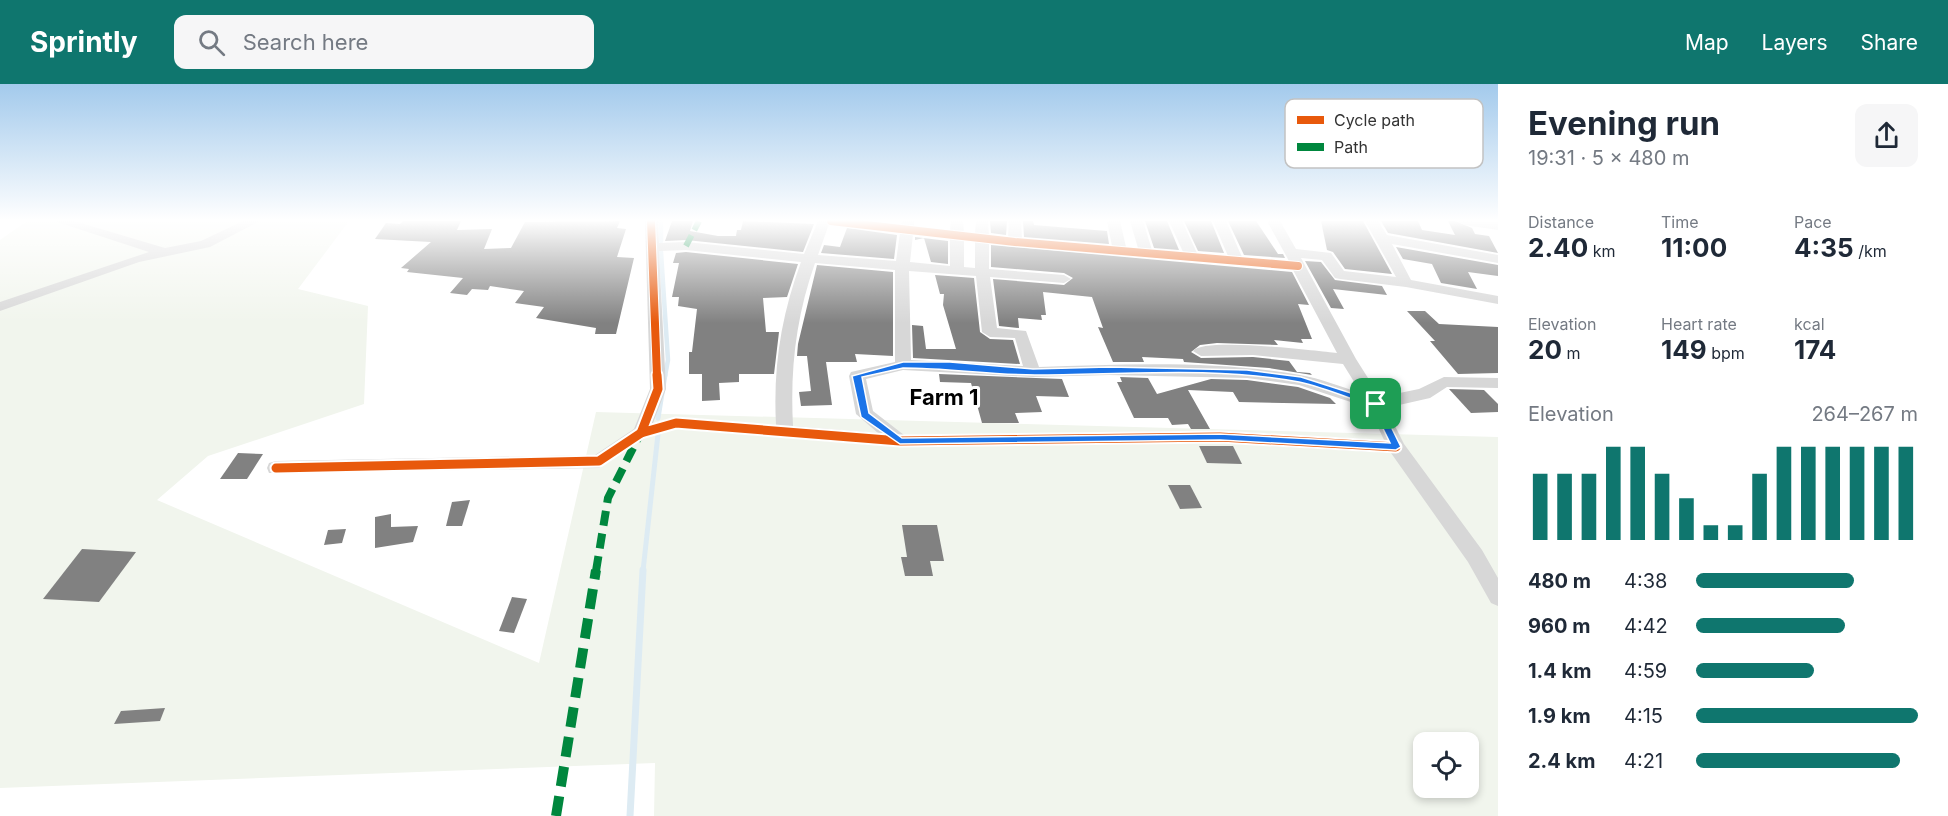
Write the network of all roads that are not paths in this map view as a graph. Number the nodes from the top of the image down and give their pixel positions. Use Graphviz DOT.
graph roads {
  1 [pos="156,255"];
  2 [pos="654,255"];
  3 [pos="782,255"];
  4 [pos="904,255"];
  5 [pos="957,255"];
  6 [pos="982,255"];
  7 [pos="1193,255"];
  8 [pos="1234,255"];
  9 [pos="1293,255"];
  10 [pos="1392,255"];
  11 [pos="1476,255"];
  12 [pos="810,257"];
  13 [pos="1236,259"];
  14 [pos="1498,259"];
  15 [pos="1296,260"];
  16 [pos="902,267"];
  17 [pos="957,269"];
  18 [pos="982,271"];
  19 [pos="1064,279"];
  20 [pos="1406,283"];
  21 [pos="1498,300"];
  22 [pos="0,306"];
  23 [pos="1201,351"];
  24 [pos="1348,359"];
  25 [pos="903,365"];
  26 [pos="1033,372"];
  27 [pos="1498,383"];
  28 [pos="1376,404"];
  29 [pos="785,432"];
  30 [pos="641,433"];
  31 [pos="900,441"];
  32 [pos="1396,447"];
  33 [pos="276,468"];
  34 [pos="1498,597"];
  1 -- 22 [label="street"];
  2 -- 30 [label="street"];
  3 -- 12 [label="street"];
  4 -- 16 [label="street"];
  5 -- 17 [label="street"];
  6 -- 18 [label="street"];
  7 -- 13 [label="street"];
  8 -- 13 [label="street"];
  9 -- 15 [label="street"];
  10 -- 20 [label="street"];
  11 -- 14 [label="street"];
  12 -- 16 [label="street"];
  12 -- 29 [label="street"];
  13 -- 15 [label="street"];
  15 -- 20 [label="street"];
  15 -- 24 [label="street"];
  16 -- 17 [label="street"];
  16 -- 25 [label="street"];
  17 -- 18 [label="street"];
  18 -- 19 [label="street"];
  18 -- 26 [label="street"];
  20 -- 21 [label="street"];
  23 -- 24 [label="street"];
  24 -- 28 [label="street"];
  25 -- 26 [label="street"];
  25 -- 31 [label="street"];
  26 -- 28 [label="street"];
  27 -- 28 [label="street"];
  28 -- 32 [label="street"];
  29 -- 30 [label="street"];
  29 -- 31 [label="street"];
  30 -- 33 [label="street"];
  31 -- 32 [label="street"];
  32 -- 34 [label="street"];
}
